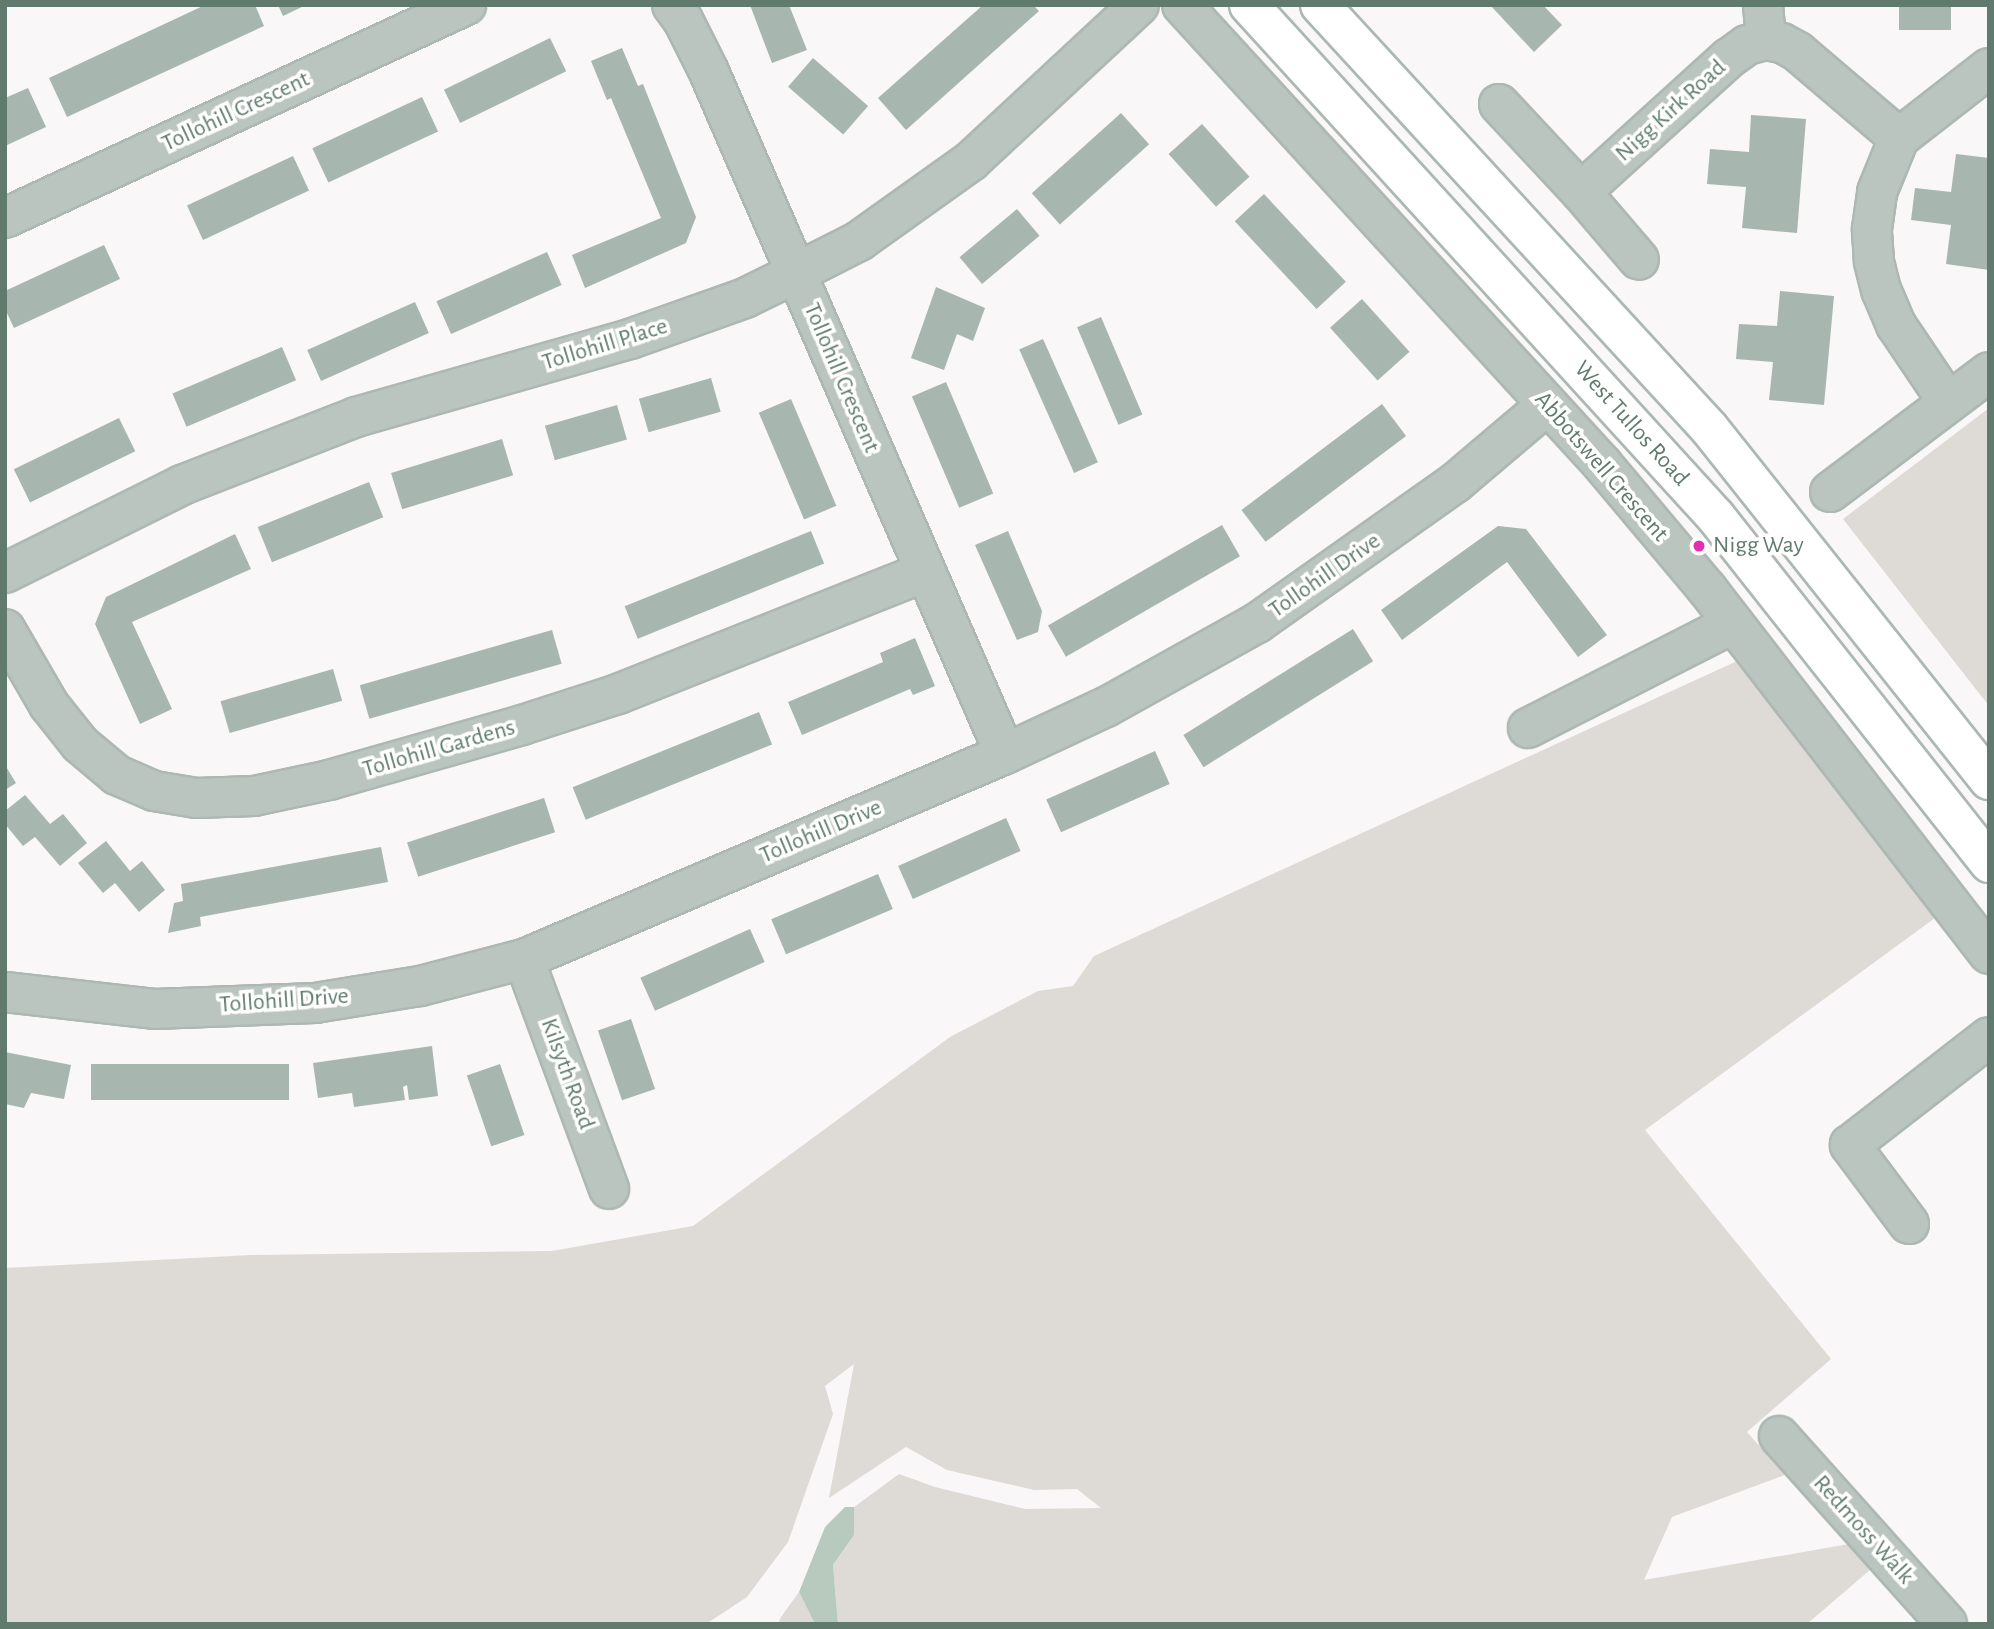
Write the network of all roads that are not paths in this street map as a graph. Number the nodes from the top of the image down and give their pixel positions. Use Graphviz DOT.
graph roads {
  1 [pos="466,5"];
  2 [pos="672,5"];
  3 [pos="1139,5"];
  4 [pos="1182,5"];
  5 [pos="1249,5"];
  6 [pos="1320,5"];
  7 [pos="1764,22"];
  8 [pos="1989,68"];
  9 [pos="1499,104"];
  10 [pos="1899,138"];
  11 [pos="1581,192"];
  12 [pos="5,218"];
  13 [pos="1639,260"];
  14 [pos="796,273"];
  15 [pos="1989,372"];
  16 [pos="1948,402"];
  17 [pos="1547,405"];
  18 [pos="1830,492"];
  19 [pos="924,572"];
  20 [pos="5,573"];
  21 [pos="1732,624"];
  22 [pos="5,629"];
  23 [pos="1528,728"];
  24 [pos="1004,754"];
  25 [pos="1989,780"];
  26 [pos="1989,863"];
  27 [pos="1989,954"];
  28 [pos="524,959"];
  29 [pos="5,992"];
  30 [pos="1989,1037"];
  31 [pos="609,1189"];
  32 [pos="1909,1224"];
  33 [pos="1779,1436"];
  34 [pos="1947,1624"];
  1 -- 12 [label="street, Tollohill Crescent"];
  2 -- 14 [label="street, Tollohill Crescent"];
  3 -- 14 [label="street, Tollohill Place"];
  4 -- 17 [label="street, Abbotswell Crescent"];
  5 -- 26 [label="main road, West Tullos Road"];
  6 -- 25 [label="main road"];
  7 -- 10 [label="street, Nigg Kirk Road"];
  7 -- 11 [label="street, Nigg Kirk Road"];
  8 -- 10 [label="street"];
  9 -- 11 [label="street"];
  10 -- 16 [label="street"];
  11 -- 13 [label="street"];
  14 -- 19 [label="street, Tollohill Crescent"];
  14 -- 20 [label="street, Tollohill Place"];
  15 -- 16 [label="street"];
  16 -- 18 [label="street"];
  17 -- 21 [label="street, Abbotswell Crescent"];
  17 -- 24 [label="street, Tollohill Drive"];
  19 -- 22 [label="street, Tollohill Gardens"];
  19 -- 24 [label="street, Tollohill Crescent"];
  21 -- 23 [label="street"];
  21 -- 27 [label="street, Abbotswell Crescent"];
  24 -- 28 [label="street, Tollohill Drive"];
  28 -- 29 [label="street, Tollohill Drive"];
  28 -- 31 [label="street, Kilsyth Road"];
  30 -- 32 [label="street"];
  33 -- 34 [label="street, Redmoss Walk"];
}
